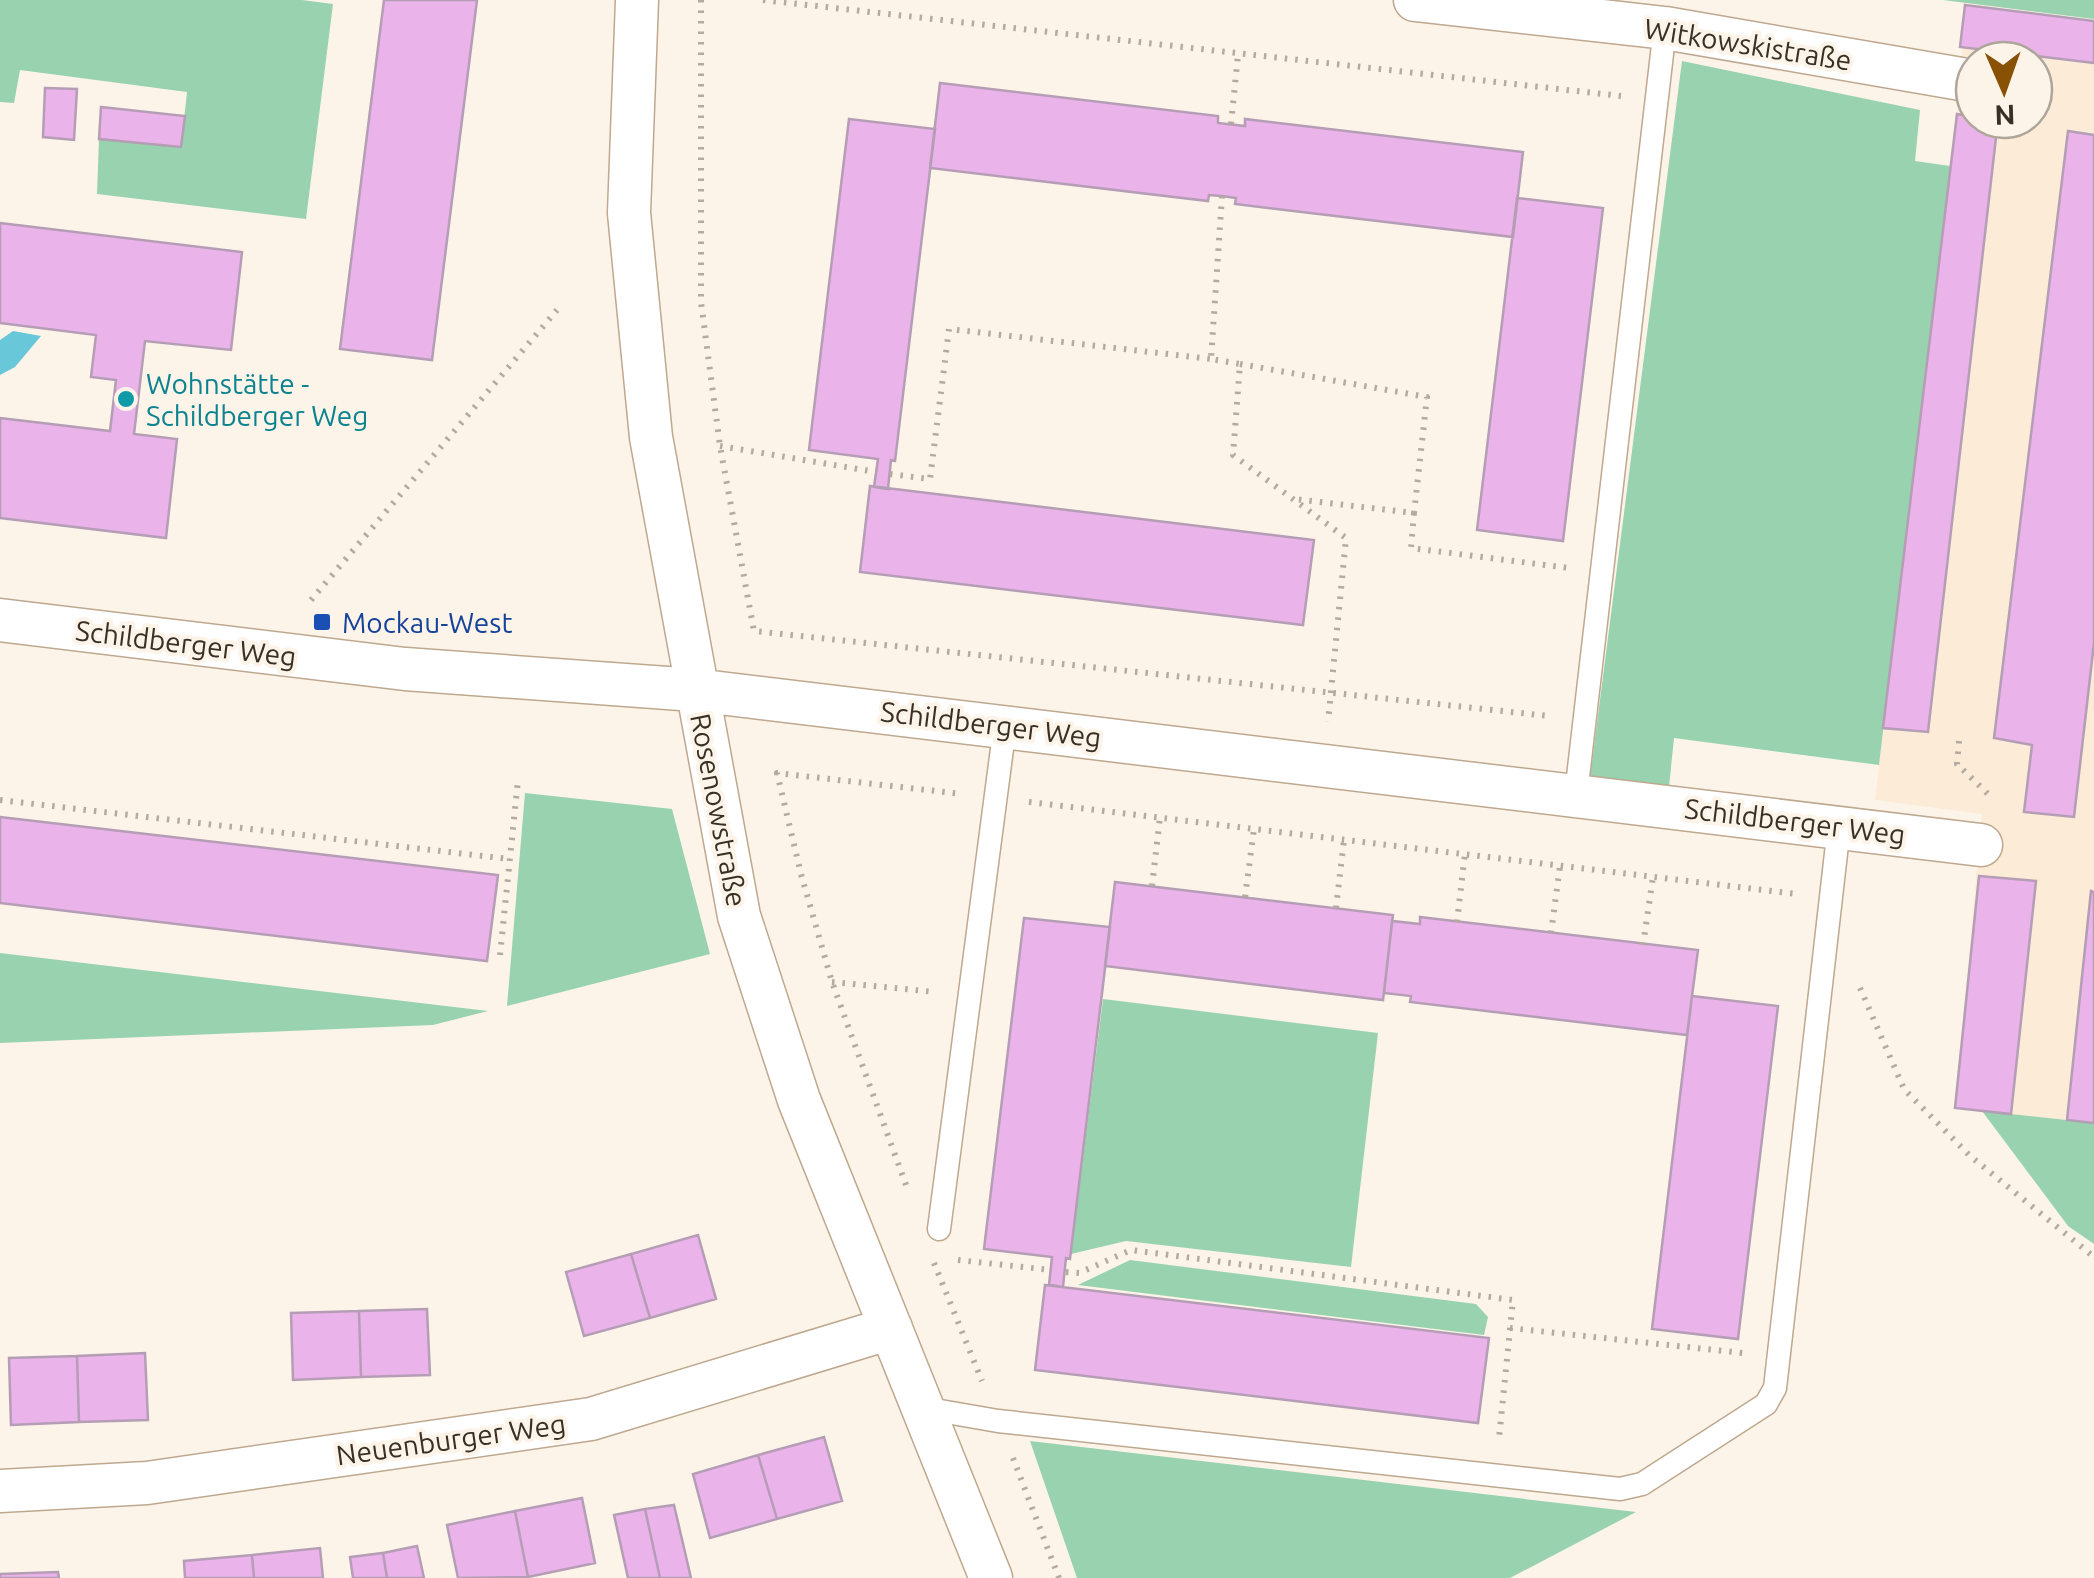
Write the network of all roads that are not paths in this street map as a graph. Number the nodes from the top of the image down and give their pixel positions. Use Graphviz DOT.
graph roads {
  1 [pos="638,0"];
  2 [pos="1414,0"];
  3 [pos="1566,9"];
  4 [pos="1665,28"];
  5 [pos="1954,78"];
  6 [pos="0,620"];
  7 [pos="695,690"];
  8 [pos="1004,726"];
  9 [pos="1576,794"];
  10 [pos="1839,827"];
  11 [pos="1981,845"];
  12 [pos="939,1229"];
  13 [pos="891,1328"];
  14 [pos="923,1408"];
  15 [pos="0,1492"];
  16 [pos="991,1578"];
  1 -- 7 [label="street, Rosenowstraße"];
  2 -- 3 [label="street, Witkowskistraße"];
  3 -- 4 [label="street, Witkowskistraße"];
  4 -- 5 [label="street, Witkowskistraße"];
  4 -- 9 [label="lane"];
  6 -- 7 [label="street, Schildberger Weg"];
  7 -- 8 [label="street, Schildberger Weg"];
  7 -- 13 [label="street, Rosenowstraße"];
  8 -- 9 [label="street, Schildberger Weg"];
  8 -- 12 [label="lane"];
  9 -- 10 [label="street, Schildberger Weg"];
  10 -- 11 [label="street, Schildberger Weg"];
  10 -- 14 [label="lane"];
  13 -- 14 [label="street, Rosenowstraße"];
  13 -- 15 [label="street, Neuenburger Weg"];
  14 -- 16 [label="street, Rosenowstraße"];
}
